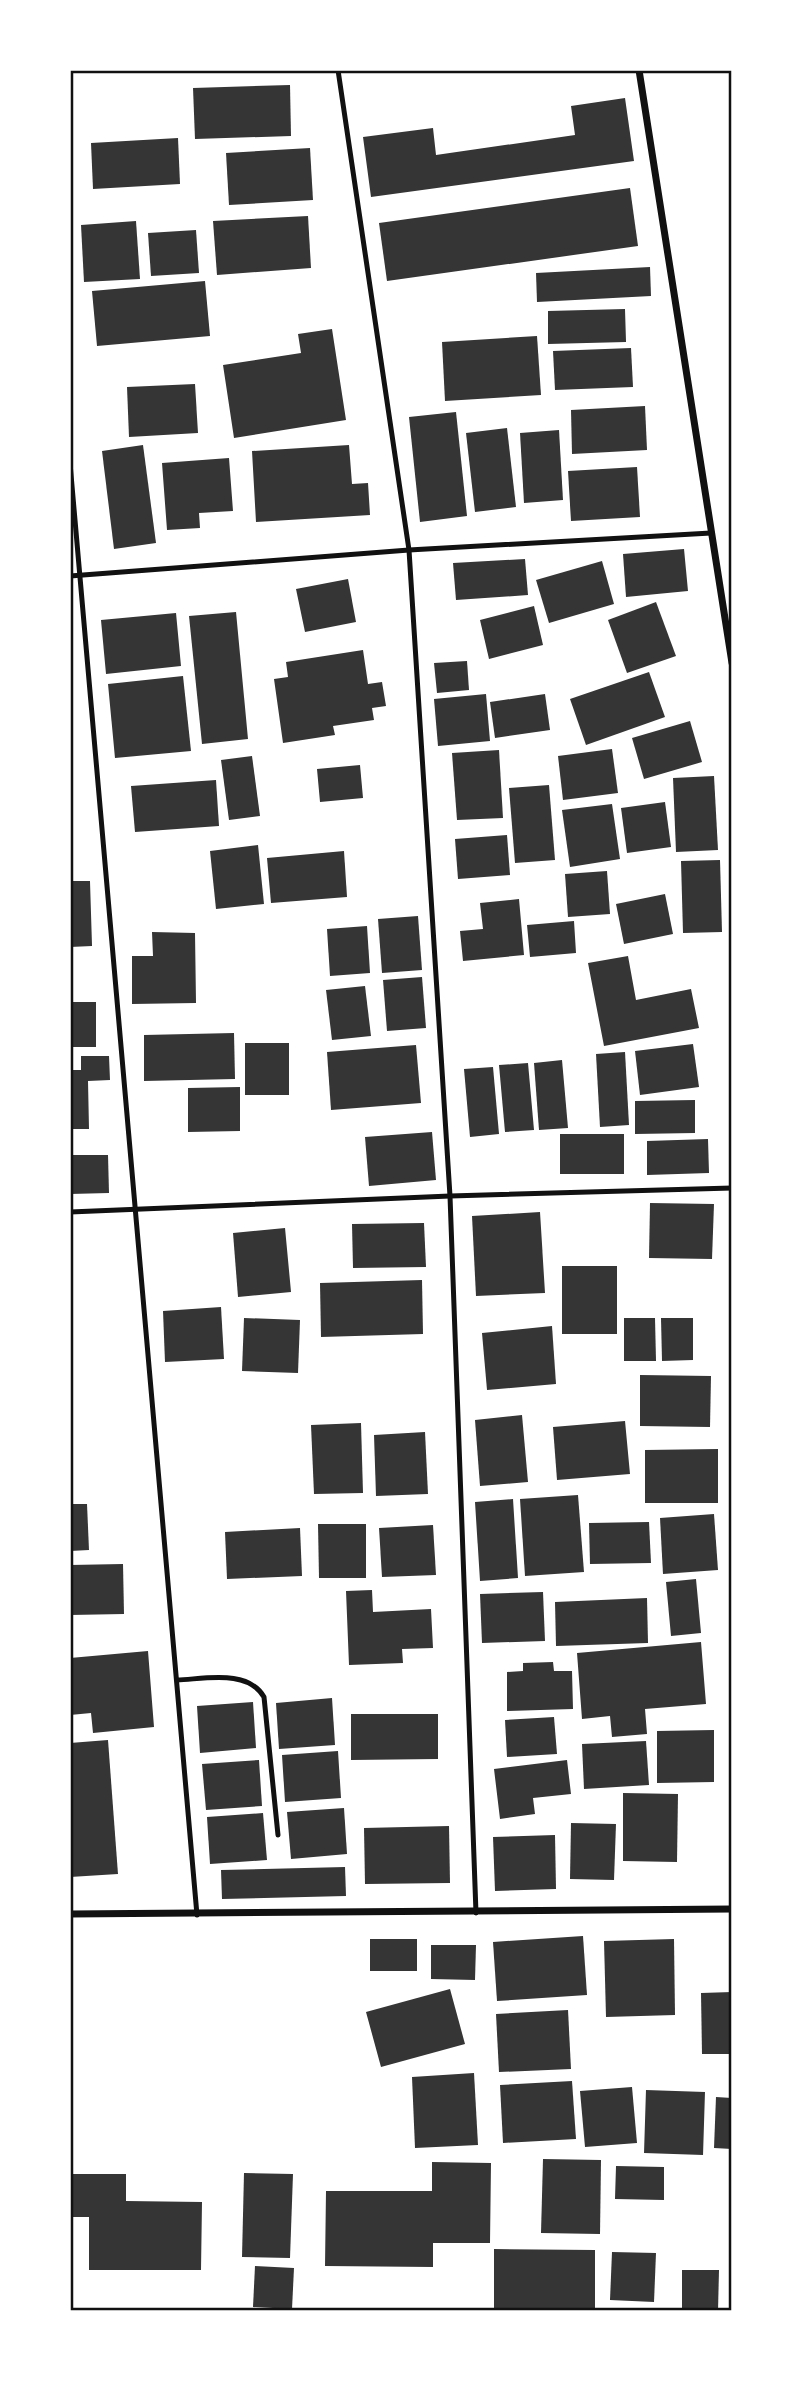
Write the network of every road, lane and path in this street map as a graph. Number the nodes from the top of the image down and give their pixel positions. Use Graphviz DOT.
graph roads {
  1 [pos="338,70"];
  2 [pos="639,70"];
  3 [pos="70,463"];
  4 [pos="711,533"];
  5 [pos="409,550"];
  6 [pos="81,575"];
  7 [pos="70,576"];
  8 [pos="732,663"];
  9 [pos="732,1188"];
  10 [pos="450,1196"];
  11 [pos="137,1210"];
  12 [pos="70,1212"];
  13 [pos="177,1680"];
  14 [pos="278,1835"];
  15 [pos="732,1909"];
  16 [pos="477,1913"];
  17 [pos="70,1914"];
  18 [pos="197,1914"];
  1 -- 5 [label="lane"];
  2 -- 4 [label="street"];
  3 -- 6 [label="lane"];
  4 -- 5 [label="lane"];
  4 -- 8 [label="street"];
  5 -- 6 [label="lane"];
  5 -- 10 [label="lane"];
  6 -- 7 [label="lane"];
  6 -- 11 [label="lane"];
  9 -- 10 [label="lane"];
  10 -- 11 [label="lane"];
  10 -- 16 [label="lane"];
  11 -- 12 [label="lane"];
  11 -- 13 [label="lane"];
  13 -- 14 [label="lane"];
  13 -- 18 [label="lane"];
  15 -- 16 [label="street"];
  16 -- 18 [label="street"];
  17 -- 18 [label="street"];
}
